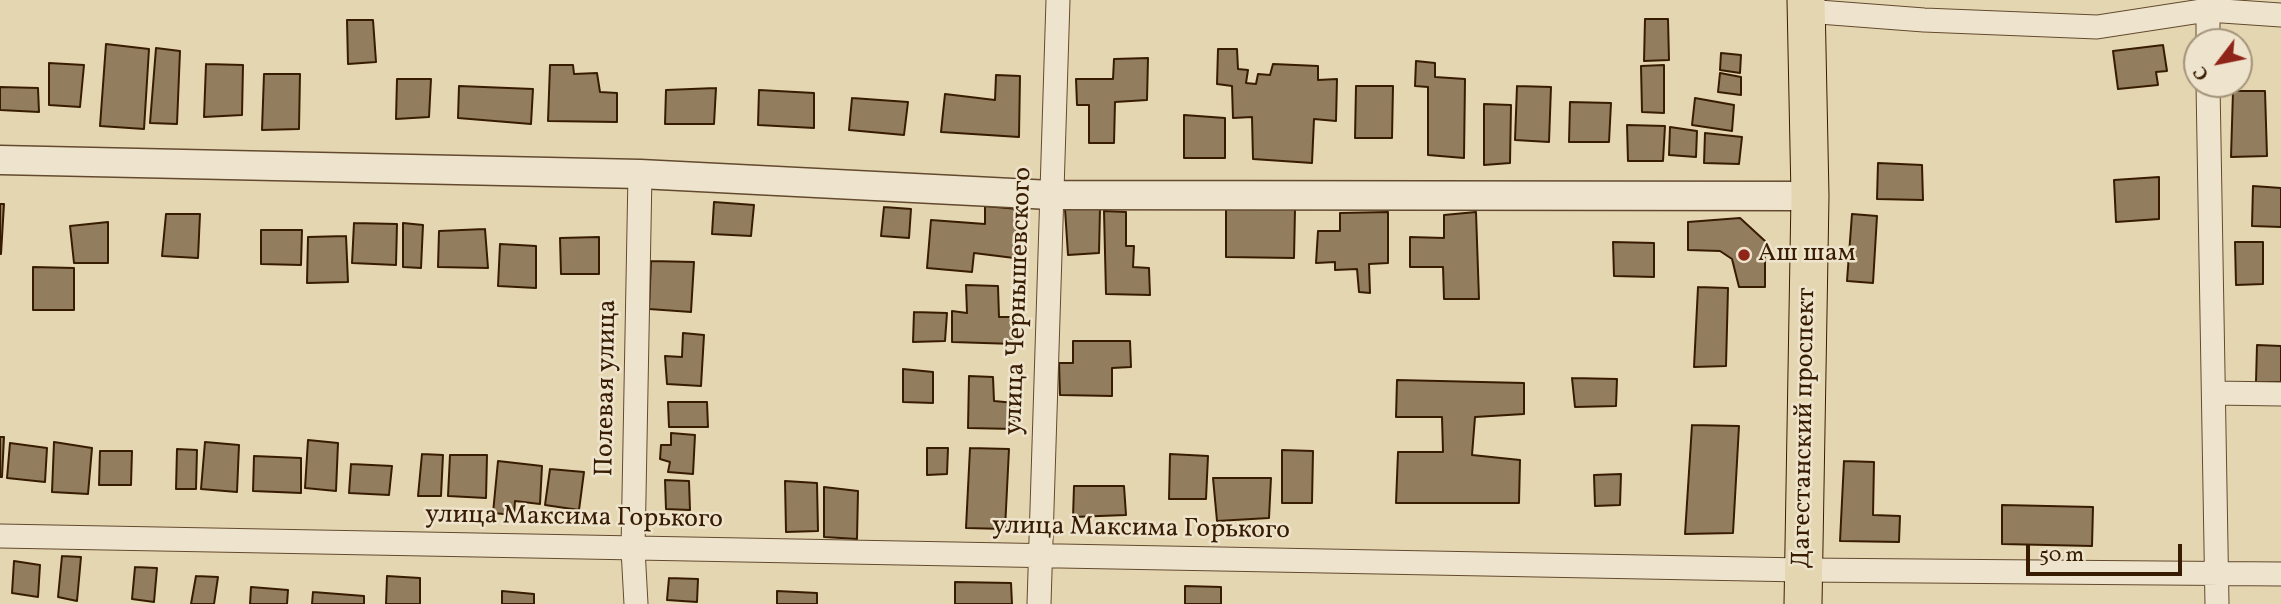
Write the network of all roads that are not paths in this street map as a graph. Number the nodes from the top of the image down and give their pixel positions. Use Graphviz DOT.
graph roads {
  1 [pos="1058,0"];
  2 [pos="1806,5"];
  3 [pos="2212,5"];
  4 [pos="2139,10"];
  5 [pos="2281,15"];
  6 [pos="2210,28"];
  7 [pos="2208,98"];
  8 [pos="0,160"];
  9 [pos="640,174"];
  10 [pos="1051,195"];
  11 [pos="1811,196"];
  12 [pos="2214,393"];
  13 [pos="2281,394"];
  14 [pos="0,536"];
  15 [pos="633,549"];
  16 [pos="1040,556"];
  17 [pos="2218,572"];
  18 [pos="2281,574"];
  19 [pos="1803,587"];
  20 [pos="635,604"];
  21 [pos="1039,604"];
  22 [pos="2217,604"];
  1 -- 10 [label="street, улица Чернышевского"];
  2 -- 4 [label="street"];
  2 -- 11 [label="highway, Дагестанский проспект"];
  3 -- 4 [label="street"];
  3 -- 5 [label="street"];
  3 -- 6 [label="street"];
  7 -- 12 [label="street"];
  8 -- 9 [label="street"];
  9 -- 10 [label="street"];
  9 -- 15 [label="street, Полевая улица"];
  10 -- 11 [label="street"];
  10 -- 16 [label="street, улица Чернышевского"];
  11 -- 19 [label="highway, Дагестанский проспект"];
  12 -- 13 [label="street"];
  12 -- 17 [label="street"];
  14 -- 15 [label="street, улица Максима Горького"];
  15 -- 16 [label="street, улица Максима Горького"];
  15 -- 20 [label="street, Полевая улица"];
  16 -- 19 [label="street, улица Максима Горького"];
  16 -- 21 [label="street, улица Чернышевского"];
  17 -- 18 [label="street, улица Максима Горького"];
  17 -- 19 [label="street, улица Максима Горького"];
  17 -- 22 [label="street"];
}
